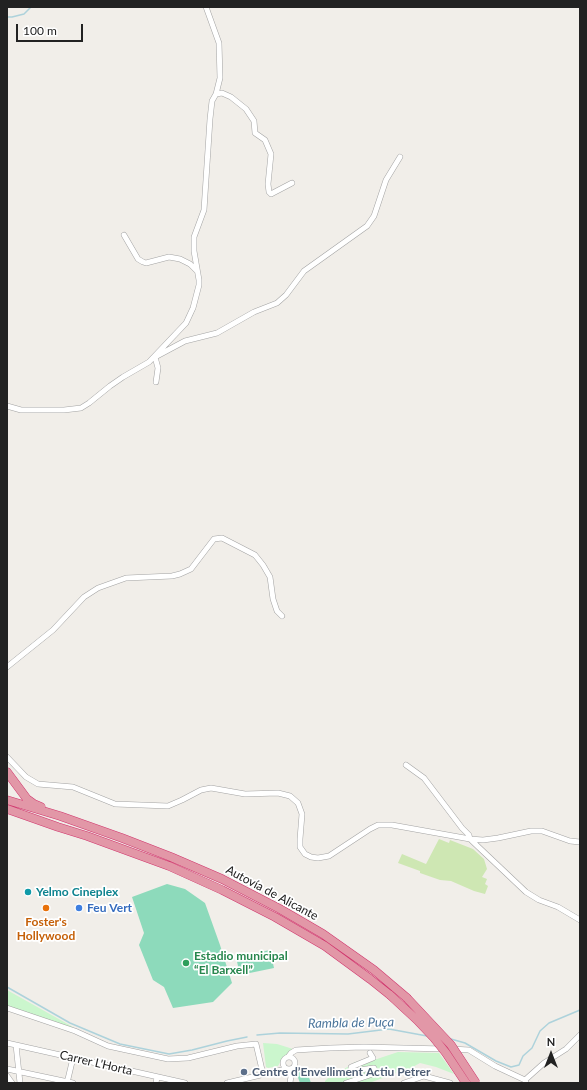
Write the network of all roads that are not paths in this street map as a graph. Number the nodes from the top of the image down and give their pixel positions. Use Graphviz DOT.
graph roads {
  1 [pos="206,7"];
  2 [pos="216,94"];
  3 [pos="400,157"];
  4 [pos="292,183"];
  5 [pos="124,235"];
  6 [pos="198,271"];
  7 [pos="155,357"];
  8 [pos="156,382"];
  9 [pos="7,406"];
  10 [pos="282,616"];
  11 [pos="7,667"];
  12 [pos="7,757"];
  13 [pos="406,765"];
  14 [pos="7,772"];
  15 [pos="7,800"];
  16 [pos="7,809"];
  17 [pos="7,814"];
  18 [pos="60,816"];
  19 [pos="58,827"];
  20 [pos="470,839"];
  21 [pos="580,842"];
  22 [pos="580,920"];
  23 [pos="7,1008"];
  24 [pos="580,1034"];
  25 [pos="7,1043"];
  26 [pos="16,1045"];
  27 [pos="296,1050"];
  28 [pos="370,1053"];
  29 [pos="288,1057"];
  30 [pos="73,1058"];
  31 [pos="294,1059"];
  32 [pos="287,1068"];
  33 [pos="7,1069"];
  34 [pos="18,1070"];
  35 [pos="263,1074"];
  36 [pos="7,1076"];
  37 [pos="157,1077"];
  38 [pos="526,1081"];
  39 [pos="67,1082"];
  40 [pos="12,1083"];
  41 [pos="20,1083"];
  42 [pos="73,1083"];
  43 [pos="156,1083"];
  44 [pos="184,1083"];
  45 [pos="227,1083"];
  46 [pos="290,1083"];
  47 [pos="346,1083"];
  48 [pos="404,1083"];
  49 [pos="450,1083"];
  50 [pos="466,1083"];
  51 [pos="476,1083"];
  1 -- 2 [label="street"];
  2 -- 4 [label="street"];
  2 -- 6 [label="street"];
  3 -- 7 [label="street"];
  5 -- 6 [label="street"];
  6 -- 7 [label="street"];
  7 -- 8 [label="street"];
  7 -- 9 [label="street"];
  10 -- 11 [label="street"];
  12 -- 20 [label="street"];
  13 -- 20 [label="street"];
  14 -- 18 [label="highway"];
  15 -- 18 [label="highway, Autovía de Alicante"];
  16 -- 19 [label="highway, Autovía de Alicante"];
  17 -- 19 [label="highway"];
  18 -- 51 [label="highway, Autovía de Alicante, bridge"];
  19 -- 50 [label="highway, Autovía de Alicante, bridge"];
  20 -- 21 [label="street"];
  20 -- 22 [label="street"];
  23 -- 35 [label="street"];
  24 -- 38 [label="street"];
  25 -- 26 [label="street, Carrer L'Horta"];
  26 -- 30 [label="street, Carrer L'Horta"];
  26 -- 34 [label="street"];
  27 -- 29 [label="street"];
  27 -- 31 [label="street"];
  27 -- 38 [label="street, bridge"];
  28 -- 47 [label="street"];
  29 -- 31 [label="street"];
  29 -- 32 [label="street"];
  30 -- 37 [label="street, Carrer L'Horta"];
  30 -- 39 [label="street"];
  31 -- 32 [label="street"];
  32 -- 35 [label="street"];
  32 -- 46 [label="street"];
  33 -- 34 [label="street"];
  34 -- 39 [label="street"];
  34 -- 41 [label="street"];
  35 -- 45 [label="street"];
  36 -- 40 [label="street"];
  37 -- 43 [label="street"];
  37 -- 44 [label="street, Carrer L'Horta"];
  39 -- 42 [label="street"];
  48 -- 49 [label="street"];
}
